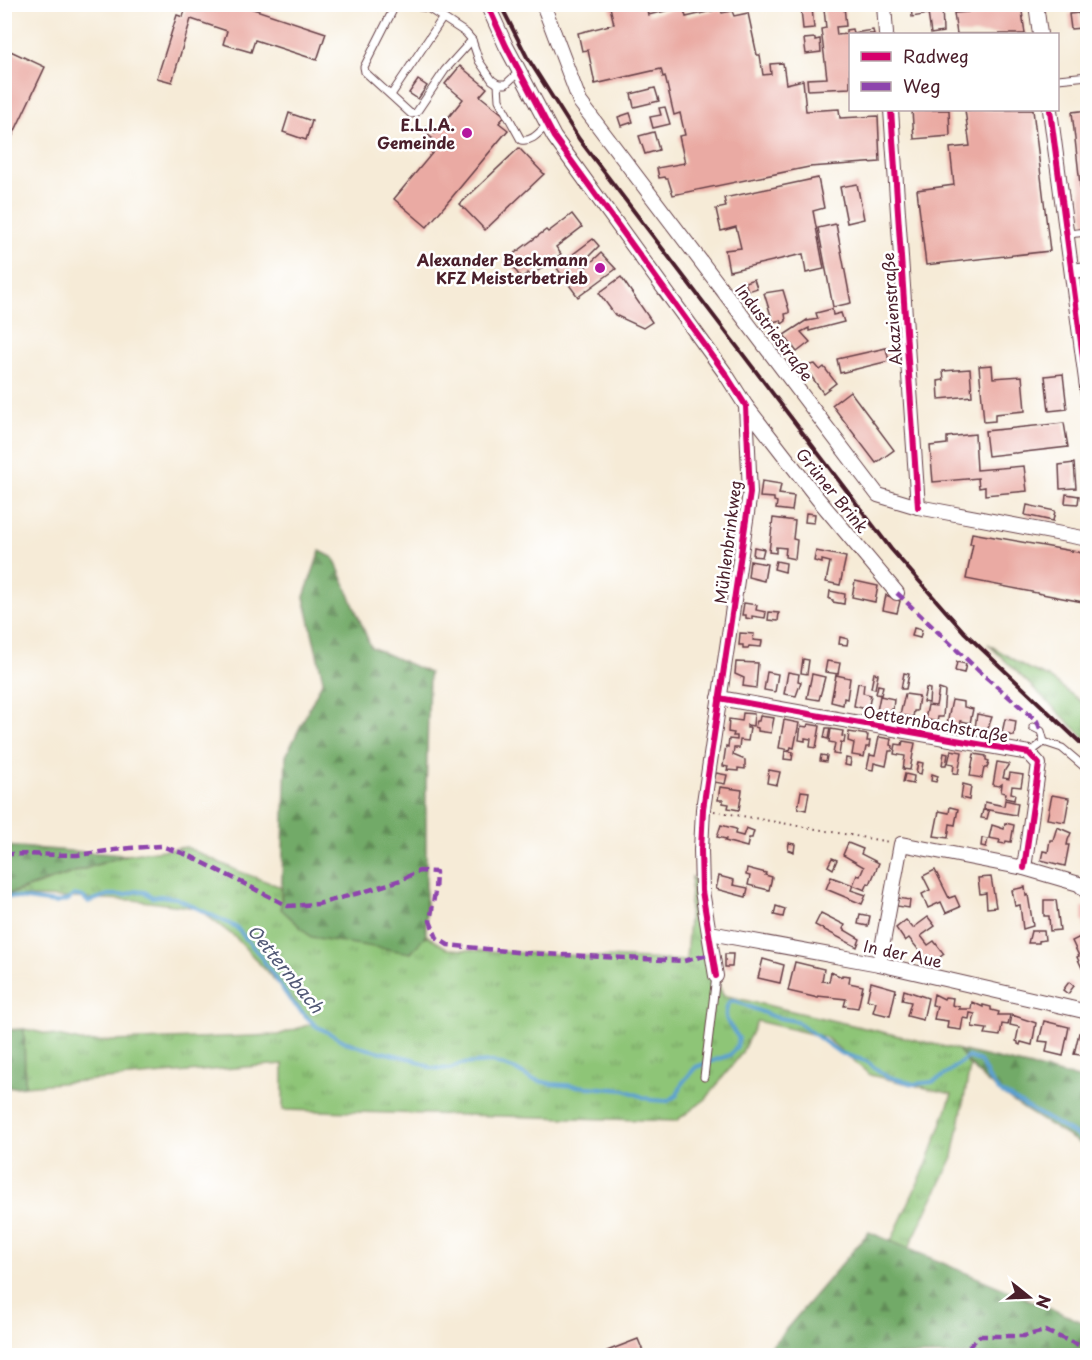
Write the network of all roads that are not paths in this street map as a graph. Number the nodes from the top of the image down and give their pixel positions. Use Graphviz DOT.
graph roads {
  1 [pos="396,4"];
  2 [pos="401,4"];
  3 [pos="488,4"];
  4 [pos="543,4"];
  5 [pos="884,4"];
  6 [pos="1036,4"];
  7 [pos="442,19"];
  8 [pos="886,33"];
  9 [pos="1040,33"];
  10 [pos="472,40"];
  11 [pos="520,71"];
  12 [pos="1088,76"];
  13 [pos="1059,79"];
  14 [pos="498,84"];
  15 [pos="390,95"];
  16 [pos="891,111"];
  17 [pos="1050,111"];
  18 [pos="548,124"];
  19 [pos="1088,232"];
  20 [pos="1067,234"];
  21 [pos="1088,269"];
  22 [pos="1072,271"];
  23 [pos="1088,395"];
  24 [pos="746,406"];
  25 [pos="918,507"];
  26 [pos="1088,539"];
  27 [pos="897,593"];
  28 [pos="719,698"];
  29 [pos="1033,727"];
  30 [pos="1044,742"];
  31 [pos="1029,753"];
  32 [pos="1088,770"];
  33 [pos="1024,868"];
  34 [pos="1088,893"];
  35 [pos="710,933"];
  36 [pos="879,964"];
  37 [pos="716,976"];
  38 [pos="1088,1012"];
  39 [pos="704,1077"];
  1 -- 15 [label="lane"];
  2 -- 7 [label="lane"];
  3 -- 11 [label="street, Mühlenbrinkweg"];
  4 -- 25 [label="street, Industriestraße"];
  5 -- 8 [label="street"];
  6 -- 9 [label="street"];
  7 -- 10 [label="lane"];
  7 -- 15 [label="lane"];
  10 -- 14 [label="lane"];
  10 -- 15 [label="lane"];
  11 -- 14 [label="lane"];
  11 -- 18 [label="street, Mühlenbrinkweg"];
  12 -- 13 [label="lane"];
  14 -- 18 [label="lane"];
  16 -- 25 [label="street, Akazienstraße"];
  17 -- 20 [label="street"];
  18 -- 24 [label="street, Mühlenbrinkweg"];
  19 -- 20 [label="lane"];
  20 -- 22 [label="street"];
  21 -- 22 [label="street"];
  22 -- 23 [label="street"];
  24 -- 27 [label="street, Grüner Brink"];
  24 -- 28 [label="street, Mühlenbrinkweg"];
  25 -- 26 [label="street, Industriestraße"];
  28 -- 31 [label="street, Oetternbachstraße"];
  28 -- 35 [label="street, Mühlenbrinkweg"];
  29 -- 30 [label="lane"];
  30 -- 31 [label="lane, Oetternbachstraße"];
  30 -- 32 [label="lane"];
  31 -- 33 [label="street, Oetternbachstraße"];
  33 -- 34 [label="street"];
  33 -- 36 [label="street"];
  35 -- 36 [label="street, In der Aue"];
  35 -- 37 [label="street, Mühlenbrinkweg"];
  36 -- 38 [label="street, In der Aue"];
  37 -- 39 [label="lane"];
}
